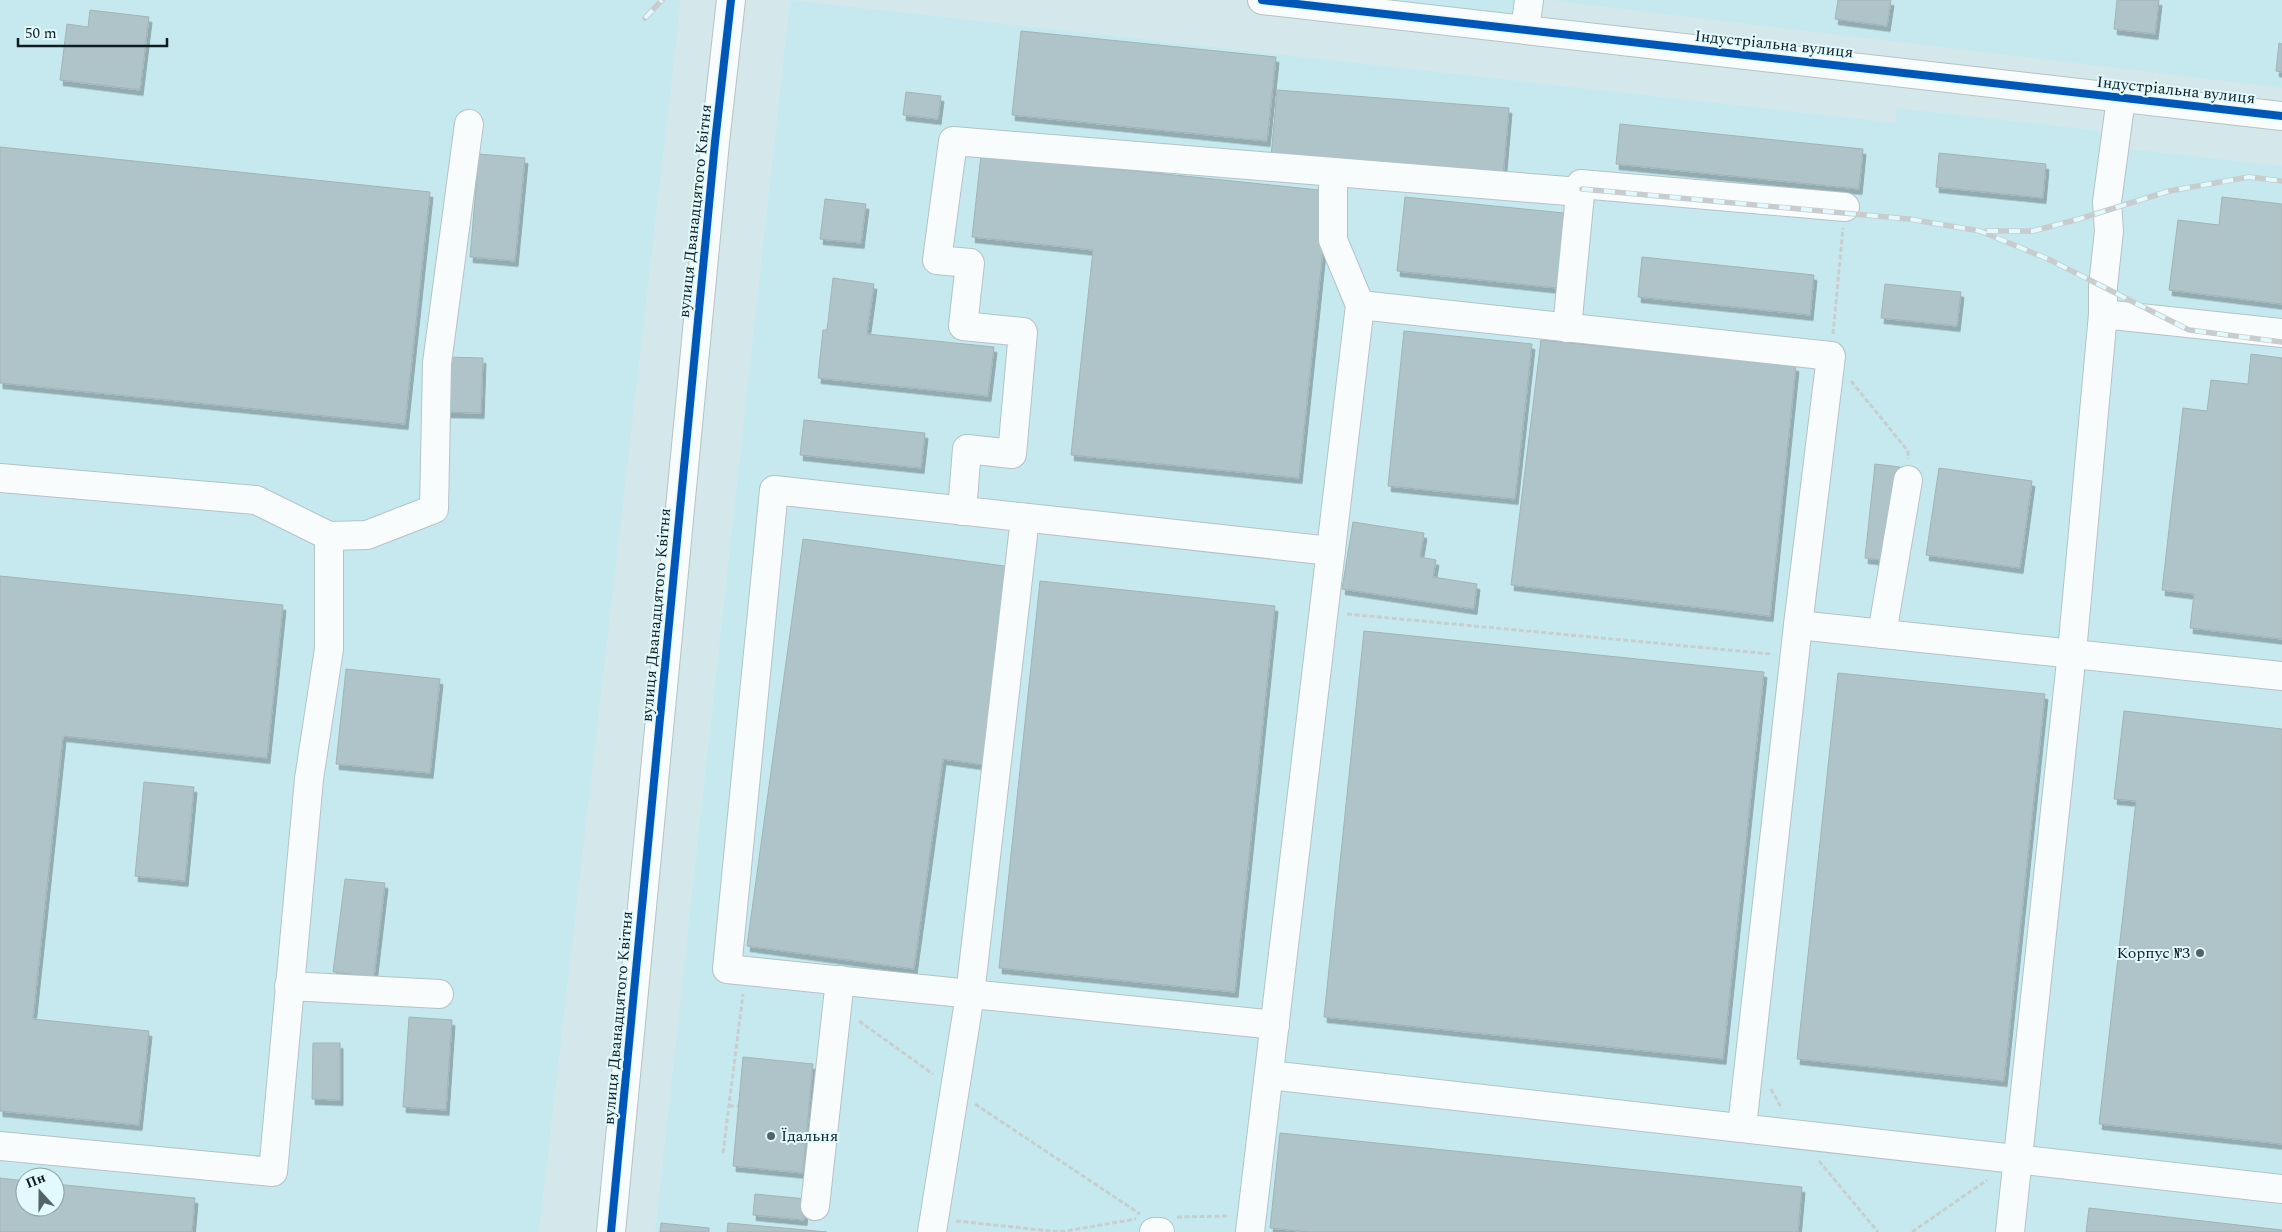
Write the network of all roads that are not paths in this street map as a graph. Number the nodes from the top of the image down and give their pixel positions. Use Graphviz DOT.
graph roads {
  1 [pos="731,0"];
  2 [pos="1262,0"];
  3 [pos="1529,0"];
  4 [pos="1525,30"];
  5 [pos="2121,98"];
  6 [pos="2282,116"];
  7 [pos="469,124"];
  8 [pos="1333,172"];
  9 [pos="1580,192"];
  10 [pos="1845,206"];
  11 [pos="1360,305"];
  12 [pos="2103,314"];
  13 [pos="1567,328"];
  14 [pos="2282,333"];
  15 [pos="0,478"];
  16 [pos="1908,480"];
  17 [pos="962,510"];
  18 [pos="1025,518"];
  19 [pos="329,536"];
  20 [pos="1331,551"];
  21 [pos="1798,625"];
  22 [pos="1882,634"];
  23 [pos="2072,652"];
  24 [pos="2282,676"];
  25 [pos="840,980"];
  26 [pos="289,986"];
  27 [pos="439,994"];
  28 [pos="970,995"];
  29 [pos="1275,1025"];
  30 [pos="1269,1075"];
  31 [pos="1742,1127"];
  32 [pos="0,1146"];
  33 [pos="2018,1158"];
  34 [pos="2282,1189"];
  35 [pos="815,1206"];
  36 [pos="1251,1224"];
  37 [pos="932,1225"];
  38 [pos="611,1232"];
  39 [pos="2010,1232"];
  1 -- 38 [label="street, вулиця Дванадцятого Квітня"];
  2 -- 4 [label="street, Індустріальна вулиця"];
  3 -- 4 [label="street"];
  4 -- 5 [label="street, Індустріальна вулиця"];
  5 -- 6 [label="street, Індустріальна вулиця"];
  5 -- 12 [label="street"];
  7 -- 19 [label="street"];
  8 -- 9 [label="street"];
  8 -- 11 [label="street"];
  8 -- 17 [label="street"];
  9 -- 10 [label="street"];
  9 -- 13 [label="street"];
  11 -- 13 [label="street"];
  11 -- 20 [label="street"];
  12 -- 14 [label="street"];
  12 -- 23 [label="street"];
  13 -- 21 [label="street"];
  15 -- 19 [label="street"];
  16 -- 22 [label="street"];
  17 -- 18 [label="street"];
  17 -- 25 [label="street"];
  18 -- 20 [label="street"];
  18 -- 28 [label="street"];
  19 -- 26 [label="street"];
  20 -- 29 [label="street"];
  21 -- 22 [label="street"];
  21 -- 31 [label="street"];
  22 -- 23 [label="street"];
  23 -- 24 [label="street"];
  23 -- 33 [label="street"];
  25 -- 28 [label="street"];
  25 -- 35 [label="street"];
  26 -- 27 [label="street"];
  26 -- 32 [label="street"];
  28 -- 29 [label="street"];
  28 -- 37 [label="street"];
  29 -- 30 [label="street"];
  30 -- 31 [label="street"];
  30 -- 36 [label="street"];
  31 -- 33 [label="street"];
  33 -- 34 [label="street"];
  33 -- 39 [label="street"];
}
